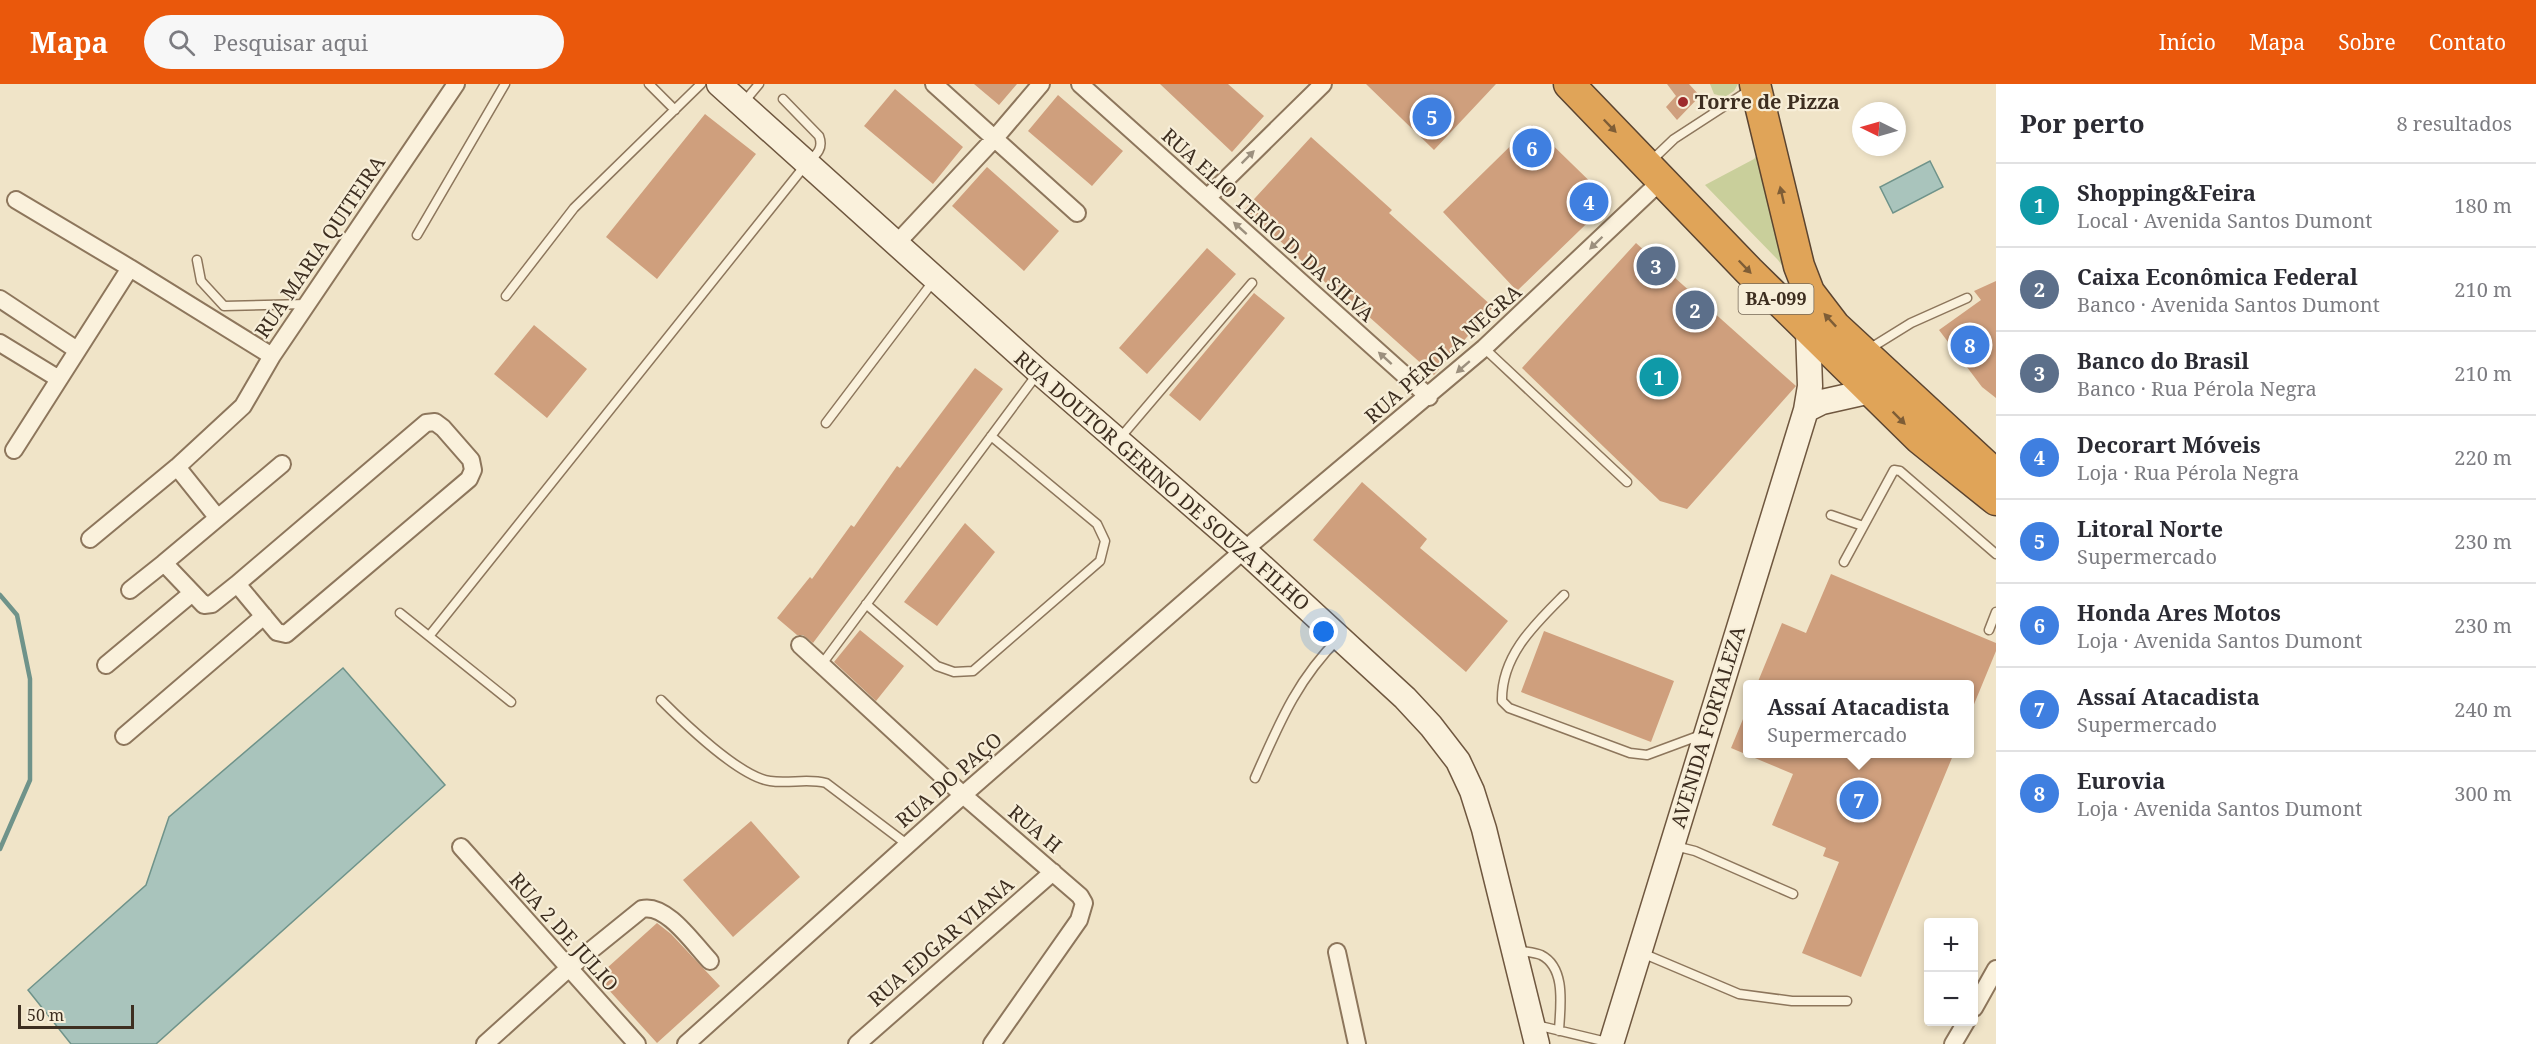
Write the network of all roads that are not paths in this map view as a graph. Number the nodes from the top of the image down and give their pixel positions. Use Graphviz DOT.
graph roads {
  1 [pos="456,84"];
  2 [pos="505,84"];
  3 [pos="650,84"];
  4 [pos="700,84"];
  5 [pos="719,84"];
  6 [pos="759,84"];
  7 [pos="934,84"];
  8 [pos="1041,84"];
  9 [pos="1080,84"];
  10 [pos="1323,84"];
  11 [pos="1756,85"];
  12 [pos="1581,90"];
  13 [pos="783,99"];
  14 [pos="742,105"];
  15 [pos="675,110"];
  16 [pos="995,138"];
  17 [pos="807,163"];
  18 [pos="1655,172"];
  19 [pos="1207,198"];
  20 [pos="16,200"];
  21 [pos="1077,213"];
  22 [pos="417,235"];
  23 [pos="896,244"];
  24 [pos="197,260"];
  25 [pos="130,268"];
  26 [pos="935,279"];
  27 [pos="1252,283"];
  28 [pos="506,296"];
  29 [pos="1968,298"];
  30 [pos="0,299"];
  31 [pos="308,304"];
  32 [pos="1808,330"];
  33 [pos="0,343"];
  34 [pos="1484,348"];
  35 [pos="77,350"];
  36 [pos="1863,352"];
  37 [pos="272,356"];
  38 [pos="1039,372"];
  39 [pos="59,379"];
  40 [pos="1870,391"];
  41 [pos="1429,397"];
  42 [pos="1806,410"];
  43 [pos="826,423"];
  44 [pos="991,436"];
  45 [pos="1118,440"];
  46 [pos="14,450"];
  47 [pos="282,464"];
  48 [pos="1989,466"];
  49 [pos="177,467"];
  50 [pos="1628,482"];
  51 [pos="1996,500"];
  52 [pos="1831,515"];
  53 [pos="217,517"];
  54 [pos="1863,526"];
  55 [pos="90,539"];
  56 [pos="1244,550"];
  57 [pos="1996,554"];
  58 [pos="1844,562"];
  59 [pos="164,563"];
  60 [pos="237,584"];
  61 [pos="130,590"];
  62 [pos="192,594"];
  63 [pos="1564,595"];
  64 [pos="866,604"];
  65 [pos="1996,612"];
  66 [pos="400,613"];
  67 [pos="264,616"];
  68 [pos="1989,630"];
  69 [pos="430,635"];
  70 [pos="1339,638"];
  71 [pos="801,645"];
  72 [pos="822,664"];
  73 [pos="106,665"];
  74 [pos="661,700"];
  75 [pos="511,702"];
  76 [pos="1707,733"];
  77 [pos="124,736"];
  78 [pos="1255,778"];
  79 [pos="963,795"];
  80 [pos="908,844"];
  81 [pos="1672,845"];
  82 [pos="461,847"];
  83 [pos="1053,872"];
  84 [pos="1793,894"];
  85 [pos="1514,950"];
  86 [pos="1639,951"];
  87 [pos="1337,952"];
  88 [pos="710,961"];
  89 [pos="569,968"];
  90 [pos="1996,969"];
  91 [pos="1847,1001"];
  92 [pos="1978,1001"];
  93 [pos="1964,1026"];
  94 [pos="1559,1031"];
  95 [pos="1534,1039"];
  96 [pos="1611,1043"];
  97 [pos="485,1044"];
  98 [pos="637,1044"];
  99 [pos="686,1044"];
  100 [pos="857,1044"];
  101 [pos="992,1044"];
  102 [pos="1357,1044"];
  103 [pos="1953,1044"];
  1 -- 31 [label="street, RUA MARIA QUITEIRA"];
  2 -- 22 [label="lane"];
  3 -- 15 [label="lane"];
  4 -- 15 [label="lane"];
  5 -- 14 [label="main road, RUA DOUTOR GERINO DE SOUZA FILHO"];
  6 -- 14 [label="lane"];
  7 -- 16 [label="street"];
  8 -- 16 [label="street"];
  9 -- 19 [label="street, RUA ELIO TERIO D. DA SILVA"];
  19 -- 10 [label="street, one-way"];
  11 -- 18 [label="lane"];
  36 -- 11 [label="highway, BA-099, one-way"];
  12 -- 18 [label="highway, BA-099, one-way"];
  13 -- 17 [label="lane"];
  14 -- 17 [label="main road, RUA DOUTOR GERINO DE SOUZA FILHO"];
  15 -- 28 [label="lane"];
  16 -- 21 [label="street"];
  16 -- 23 [label="street"];
  17 -- 23 [label="main road, RUA DOUTOR GERINO DE SOUZA FILHO"];
  17 -- 69 [label="lane"];
  18 -- 32 [label="highway, BA-099, one-way"];
  18 -- 34 [label="street, RUA PÉROLA NEGRA, one-way"];
  41 -- 19 [label="street, RUA ELIO TERIO D. DA SILVA, one-way"];
  20 -- 25 [label="street, RUA MARIA QUITEIRA"];
  23 -- 26 [label="main road, RUA DOUTOR GERINO DE SOUZA FILHO"];
  24 -- 31 [label="lane"];
  25 -- 35 [label="street"];
  25 -- 37 [label="street, RUA MARIA QUITEIRA"];
  26 -- 38 [label="main road, RUA DOUTOR GERINO DE SOUZA FILHO"];
  26 -- 43 [label="lane"];
  27 -- 45 [label="lane"];
  29 -- 36 [label="lane"];
  30 -- 35 [label="street"];
  31 -- 37 [label="street, RUA MARIA QUITEIRA"];
  32 -- 40 [label="highway, BA-099"];
  32 -- 42 [label="main road, AVENIDA FORTALEZA"];
  33 -- 39 [label="street"];
  34 -- 41 [label="street, RUA PÉROLA NEGRA, one-way"];
  34 -- 50 [label="lane"];
  35 -- 39 [label="street"];
  36 -- 48 [label="highway, BA-099"];
  37 -- 49 [label="street"];
  38 -- 44 [label="lane"];
  38 -- 45 [label="main road, RUA DOUTOR GERINO DE SOUZA FILHO"];
  39 -- 46 [label="street"];
  40 -- 42 [label="main road"];
  40 -- 51 [label="highway, BA-099, one-way"];
  41 -- 56 [label="street, RUA PÉROLA NEGRA"];
  42 -- 76 [label="main road, AVENIDA FORTALEZA"];
  44 -- 64 [label="lane"];
  44 -- 64 [label="lane"];
  45 -- 56 [label="main road, RUA DOUTOR GERINO DE SOUZA FILHO"];
  47 -- 53 [label="street"];
  49 -- 53 [label="street"];
  49 -- 55 [label="street"];
  52 -- 54 [label="lane"];
  53 -- 59 [label="street"];
  54 -- 57 [label="lane"];
  54 -- 58 [label="lane"];
  56 -- 70 [label="main road, RUA DOUTOR GERINO DE SOUZA FILHO"];
  56 -- 79 [label="street, RUA DO PAÇO"];
  59 -- 61 [label="street"];
  59 -- 62 [label="street"];
  60 -- 62 [label="street"];
  60 -- 67 [label="street"];
  60 -- 67 [label="street"];
  62 -- 73 [label="street"];
  63 -- 76 [label="lane"];
  64 -- 72 [label="lane"];
  65 -- 68 [label="lane"];
  66 -- 69 [label="lane"];
  67 -- 77 [label="street"];
  69 -- 75 [label="lane"];
  70 -- 78 [label="lane"];
  70 -- 85 [label="main road, RUA DOUTOR GERINO DE SOUZA FILHO"];
  71 -- 72 [label="street, RUA H"];
  72 -- 79 [label="street, RUA H"];
  74 -- 80 [label="lane"];
  76 -- 81 [label="main road, AVENIDA FORTALEZA"];
  79 -- 80 [label="street, RUA DO PAÇO"];
  79 -- 83 [label="street, RUA H"];
  80 -- 99 [label="street, RUA DO PAÇO"];
  81 -- 84 [label="lane"];
  81 -- 86 [label="main road, AVENIDA FORTALEZA"];
  82 -- 89 [label="street, RUA 2 DE JULIO"];
  83 -- 100 [label="street, RUA EDGAR VIANA"];
  83 -- 101 [label="street, RUA H"];
  85 -- 94 [label="lane"];
  85 -- 95 [label="main road, RUA DOUTOR GERINO DE SOUZA FILHO"];
  86 -- 91 [label="lane"];
  86 -- 96 [label="main road, AVENIDA FORTALEZA"];
  87 -- 102 [label="street"];
  88 -- 89 [label="street"];
  89 -- 97 [label="street"];
  89 -- 98 [label="street, RUA 2 DE JULIO"];
  90 -- 92 [label="street"];
  93 -- 103 [label="street"];
  94 -- 95 [label="lane"];
  94 -- 96 [label="lane"];
}
